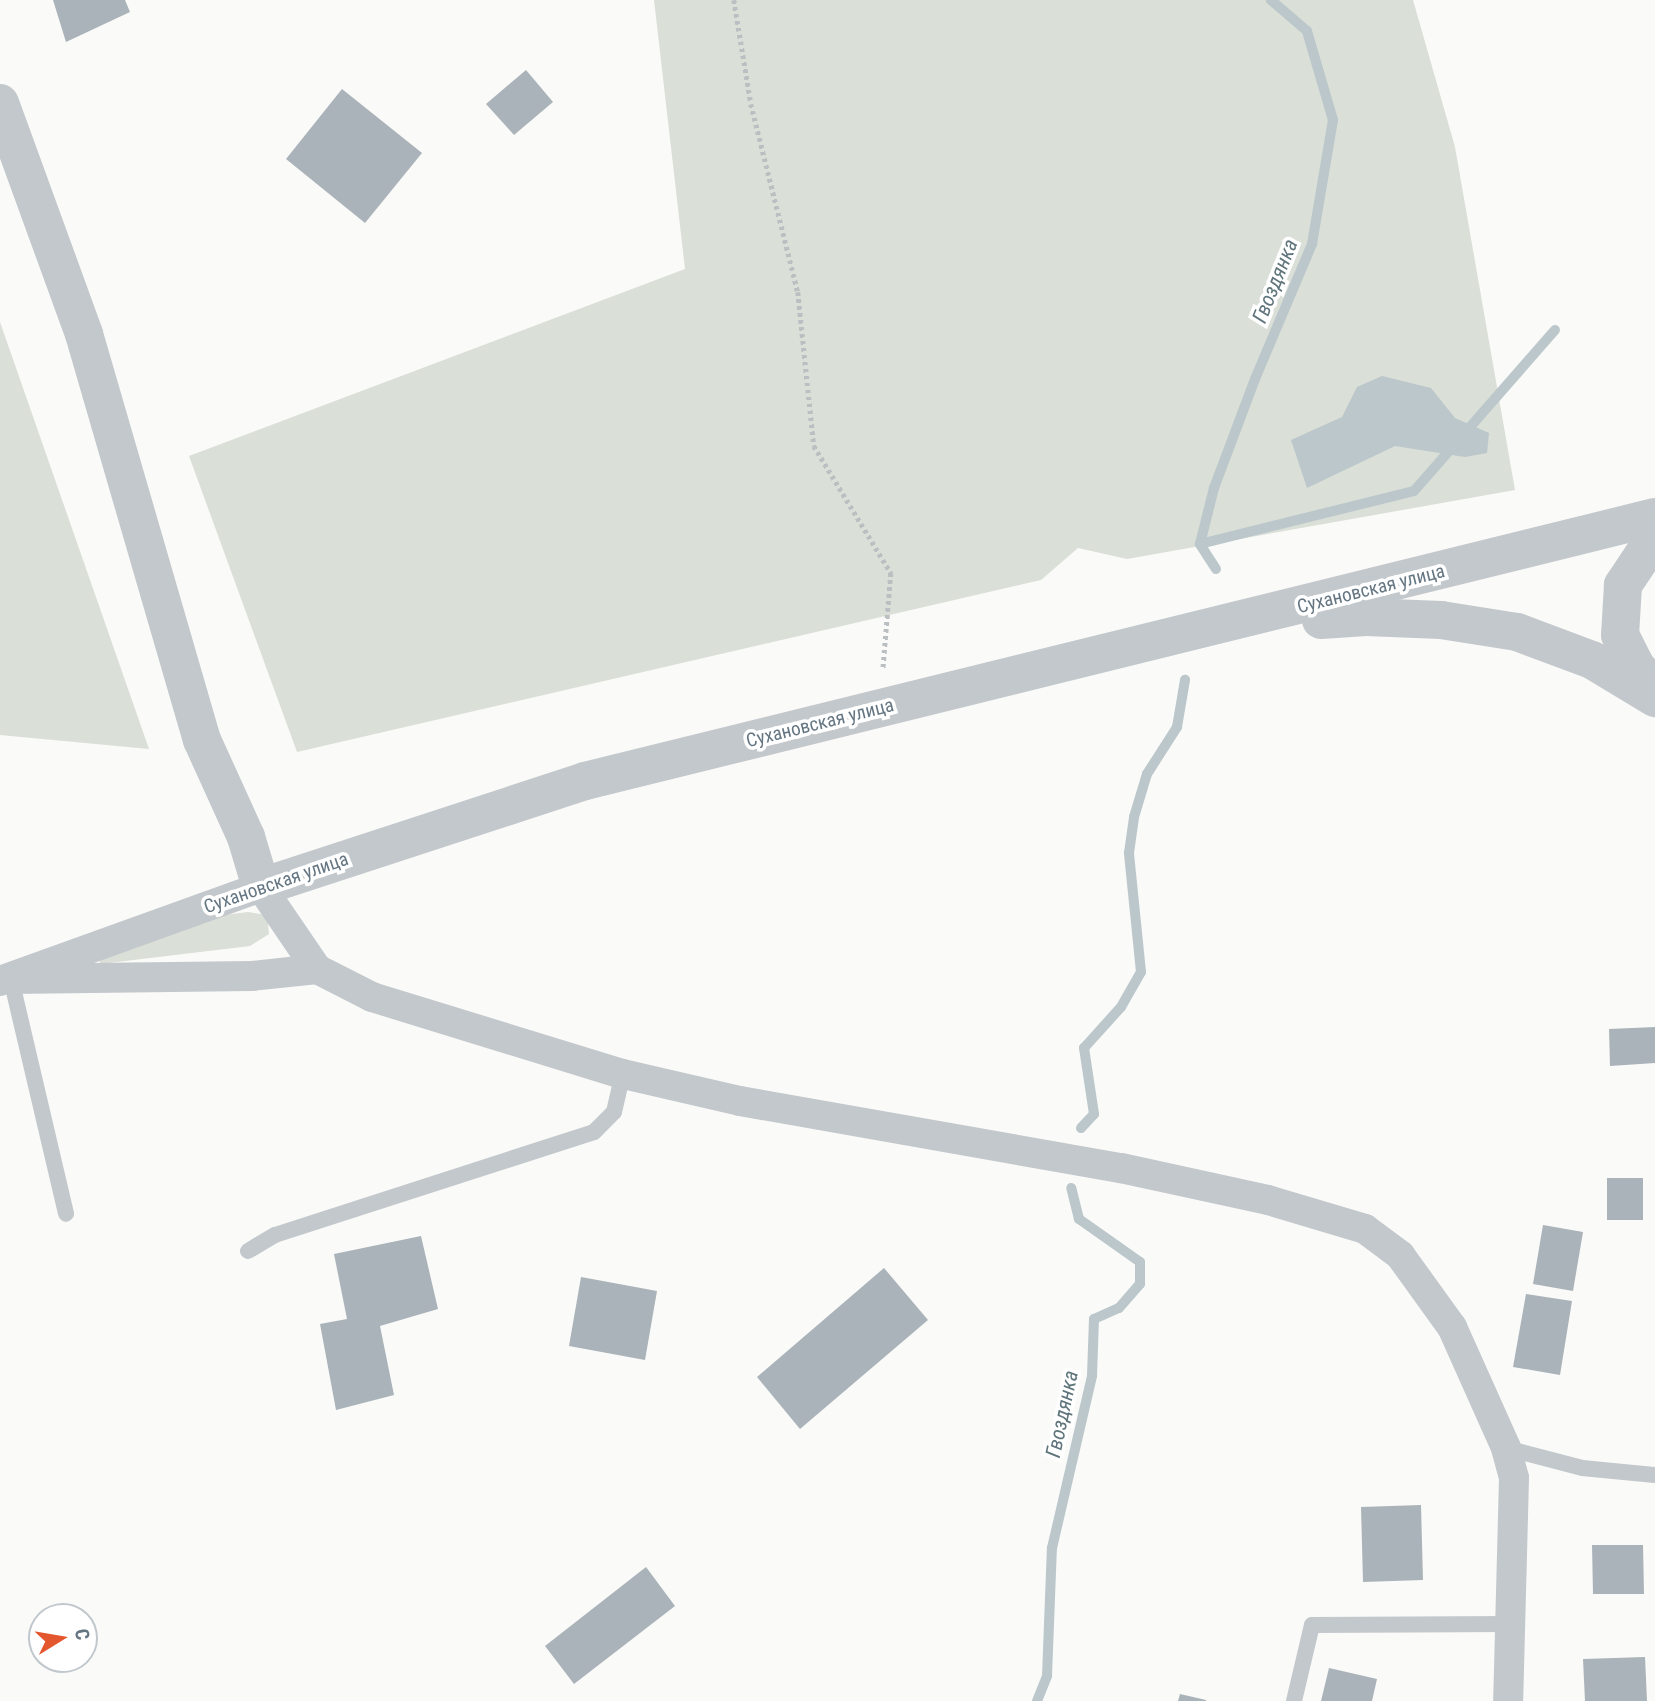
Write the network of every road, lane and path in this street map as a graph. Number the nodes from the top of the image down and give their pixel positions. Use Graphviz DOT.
graph roads {
  1 [pos="734,0"];
  2 [pos="0,103"];
  3 [pos="1655,516"];
  4 [pos="1655,537"];
  5 [pos="1204,629"];
  6 [pos="1655,686"];
  7 [pos="1655,698"];
  8 [pos="876,709"];
  9 [pos="261,887"];
  10 [pos="317,969"];
  11 [pos="5,980"];
  12 [pos="624,1074"];
  13 [pos="66,1214"];
  14 [pos="248,1251"];
  15 [pos="1506,1448"];
  16 [pos="1655,1475"];
  17 [pos="1510,1624"];
  18 [pos="1294,1701"];
  19 [pos="1508,1701"];
  1 -- 8 [label="path"];
  2 -- 9 [label="street"];
  3 -- 5 [label="street, Сухановская улица"];
  4 -- 6 [label="street"];
  5 -- 7 [label="street"];
  5 -- 8 [label="street, Сухановская улица"];
  8 -- 9 [label="street, Сухановская улица"];
  9 -- 10 [label="street"];
  9 -- 11 [label="street, Сухановская улица"];
  10 -- 11 [label="street"];
  10 -- 12 [label="street"];
  11 -- 13 [label="lane"];
  12 -- 14 [label="lane"];
  12 -- 15 [label="street"];
  15 -- 16 [label="lane"];
  15 -- 17 [label="street"];
  17 -- 18 [label="lane"];
  17 -- 19 [label="street"];
}
